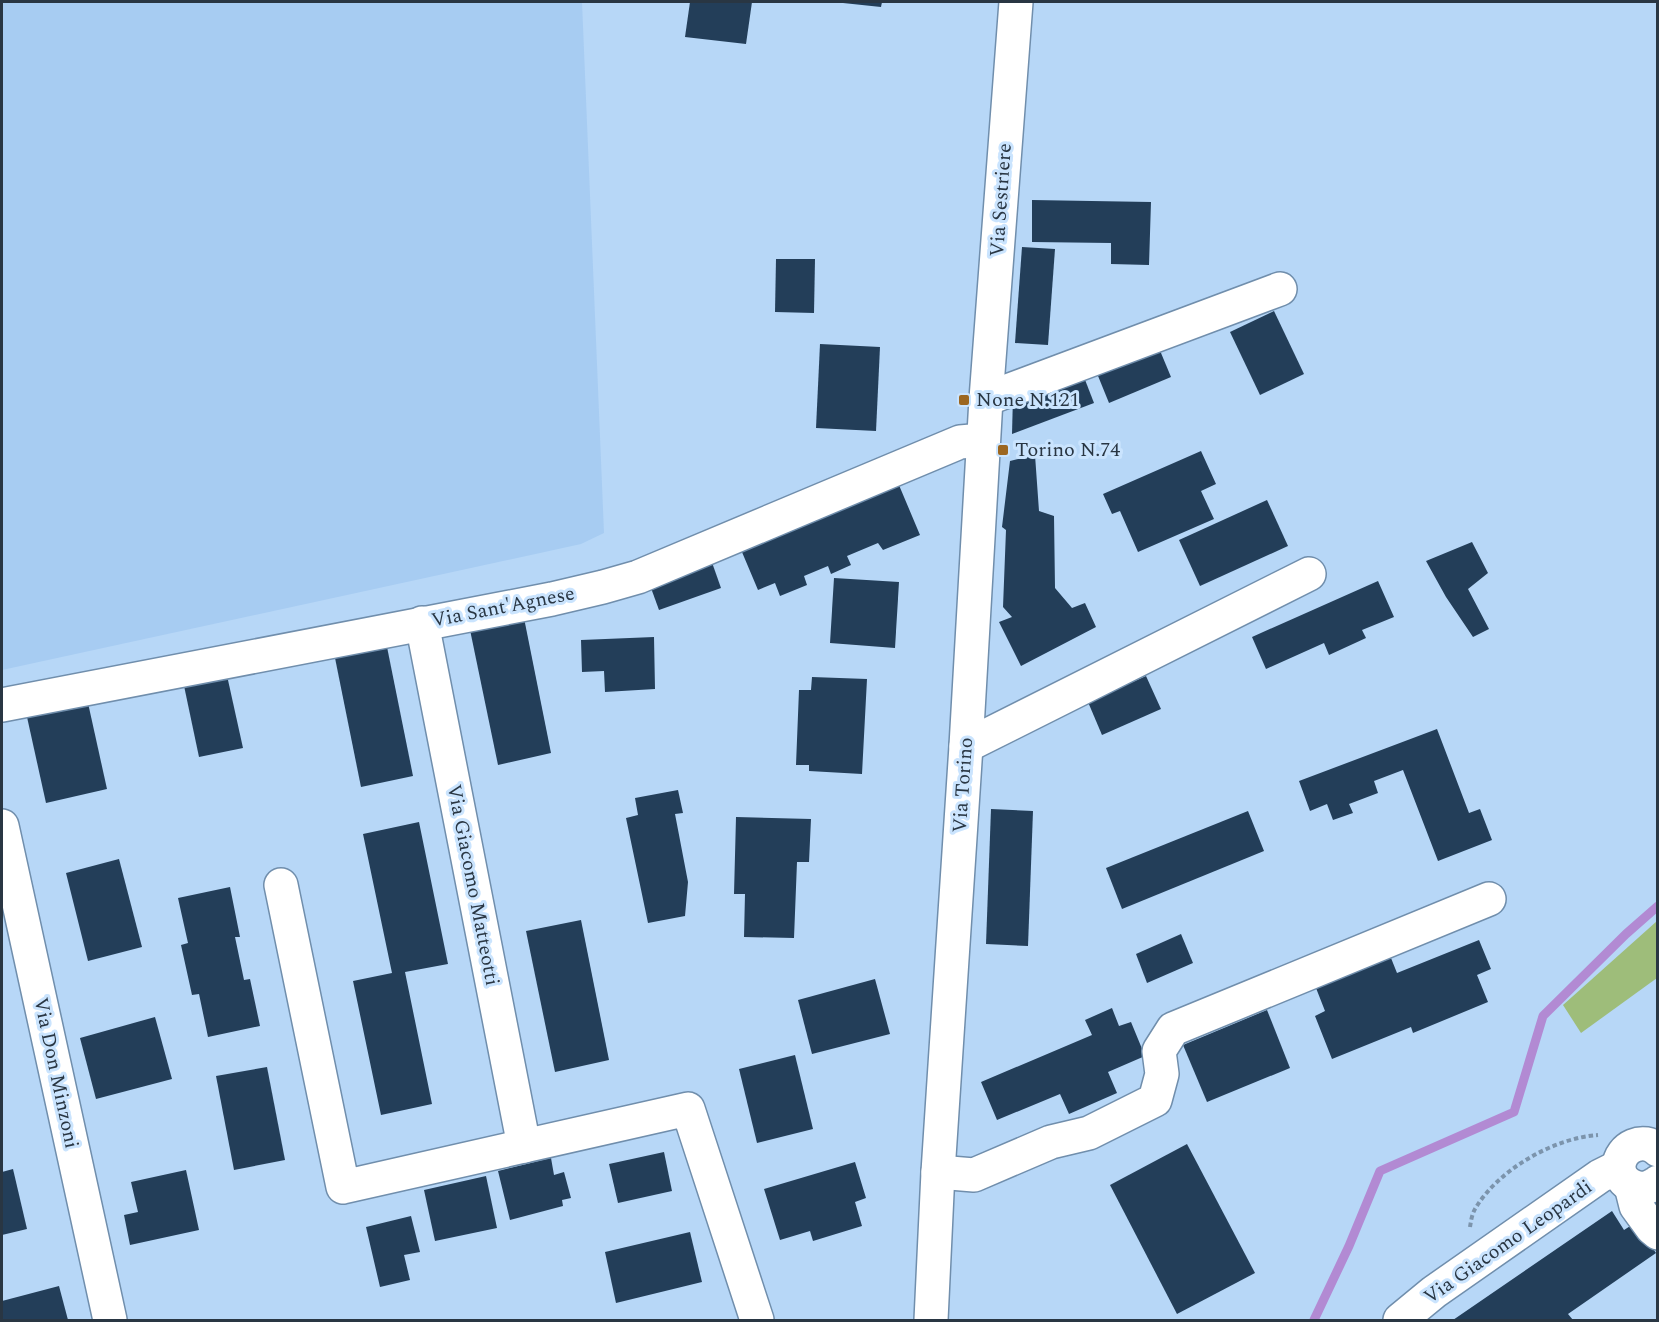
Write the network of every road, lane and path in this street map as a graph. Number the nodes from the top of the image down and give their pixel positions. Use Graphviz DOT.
graph roads {
  1 [pos="1016,2"];
  2 [pos="1280,289"];
  3 [pos="986,399"];
  4 [pos="983,440"];
  5 [pos="1309,574"];
  6 [pos="422,623"];
  7 [pos="2,705"];
  8 [pos="966,746"];
  9 [pos="2,826"];
  10 [pos="281,885"];
  11 [pos="1489,899"];
  12 [pos="524,1146"];
  13 [pos="1656,1146"];
  14 [pos="938,1172"];
  15 [pos="1636,1179"];
  16 [pos="1658,1233"];
  17 [pos="110,1320"];
  18 [pos="757,1320"];
  19 [pos="931,1320"];
  20 [pos="1400,1320"];
  1 -- 3 [label="street, Via Sestriere"];
  2 -- 3 [label="street"];
  3 -- 4 [label="street, Via Torino"];
  4 -- 6 [label="street, Via Sant'Agnese"];
  4 -- 8 [label="street, Via Torino"];
  5 -- 8 [label="street"];
  6 -- 7 [label="street, Via Sant'Agnese"];
  6 -- 12 [label="street, Via Giacomo Matteotti"];
  8 -- 14 [label="street, Via Torino"];
  9 -- 17 [label="street, Via Don Minzoni"];
  10 -- 12 [label="street"];
  11 -- 14 [label="street"];
  12 -- 18 [label="street"];
  13 -- 15 [label="street, Via Giacomo Leopardi"];
  14 -- 19 [label="street, Via Torino"];
  15 -- 16 [label="street"];
  15 -- 20 [label="street, Via Giacomo Leopardi"];
}
